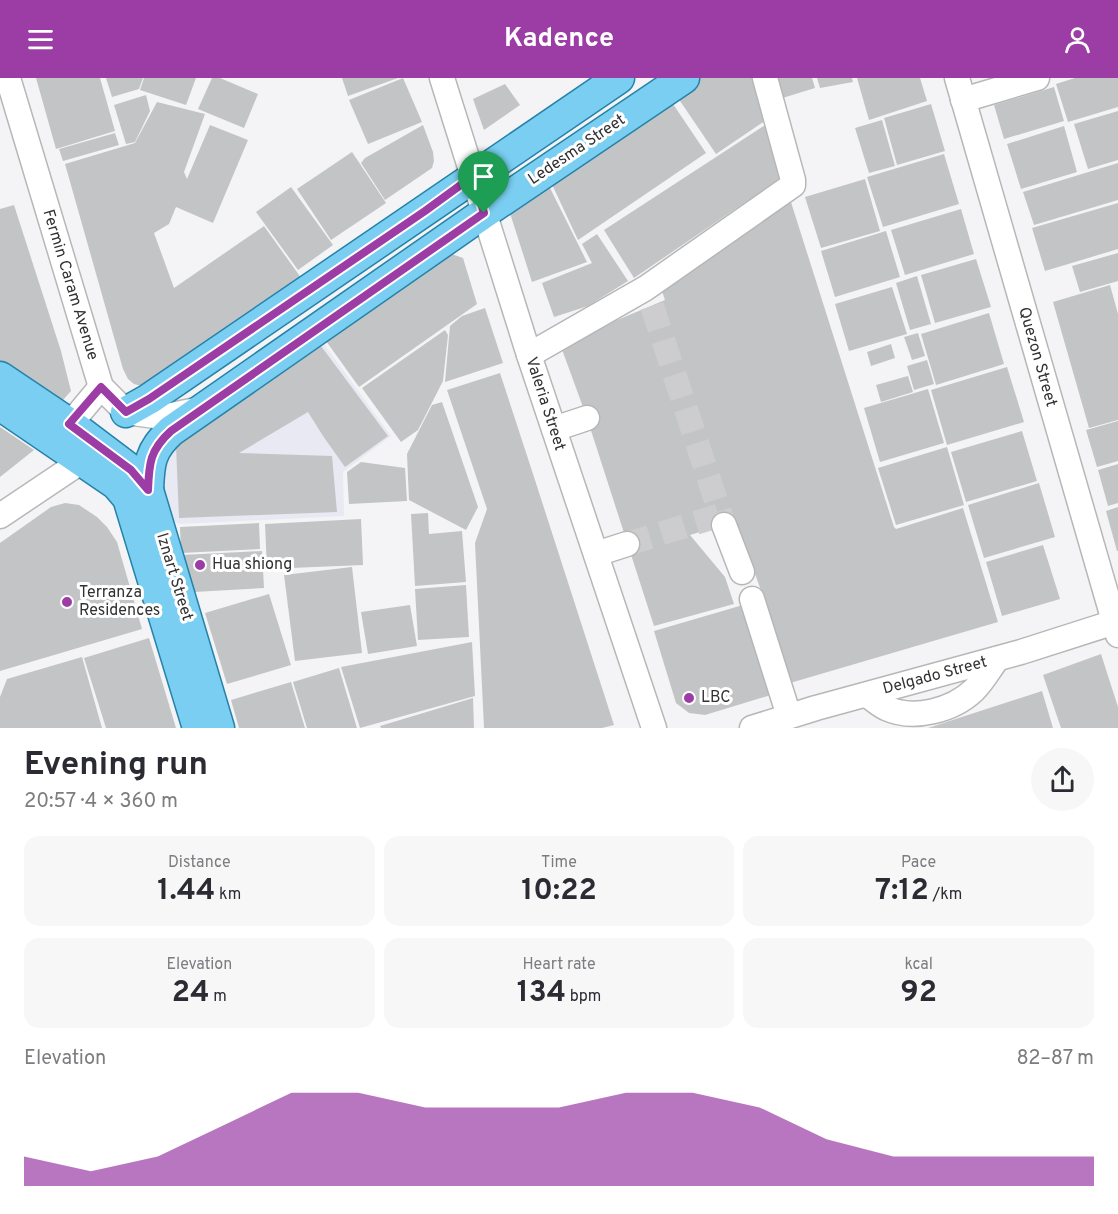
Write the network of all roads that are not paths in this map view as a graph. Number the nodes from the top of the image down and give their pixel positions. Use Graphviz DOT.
graph roads {
  1 [pos="8,78"];
  2 [pos="442,78"];
  3 [pos="619,78"];
  4 [pos="684,78"];
  5 [pos="765,78"];
  6 [pos="1036,78"];
  7 [pos="960,89"];
  8 [pos="473,176"];
  9 [pos="484,213"];
  10 [pos="529,355"];
  11 [pos="0,377"];
  12 [pos="101,387"];
  13 [pos="0,405"];
  14 [pos="200,409"];
  15 [pos="126,412"];
  16 [pos="587,418"];
  17 [pos="69,424"];
  18 [pos="554,429"];
  19 [pos="90,453"];
  20 [pos="148,490"];
  21 [pos="0,516"];
  22 [pos="724,525"];
  23 [pos="627,544"];
  24 [pos="596,554"];
  25 [pos="742,572"];
  26 [pos="752,599"];
  27 [pos="1117,626"];
  28 [pos="997,659"];
  29 [pos="867,694"];
  30 [pos="789,716"];
  31 [pos="198,728"];
  32 [pos="219,728"];
  33 [pos="654,728"];
  34 [pos="752,728"];
  1 -- 12 [label="street, Fermin Caram Avenue"];
  2 -- 8 [label="street, Valeria Street"];
  3 -- 8 [label="main road"];
  4 -- 9 [label="main road, Ledesma Street"];
  5 -- 10 [label="street"];
  6 -- 7 [label="street"];
  7 -- 27 [label="street, Quezon Street"];
  8 -- 9 [label="street, Valeria Street"];
  8 -- 15 [label="main road"];
  9 -- 10 [label="street, Valeria Street"];
  9 -- 14 [label="main road, Ledesma Street"];
  10 -- 18 [label="street, Valeria Street"];
  11 -- 17 [label="main road"];
  12 -- 15 [label="street, Fermin Caram Avenue"];
  12 -- 17 [label="street"];
  13 -- 19 [label="main road"];
  14 -- 15 [label="street"];
  14 -- 20 [label="main road, Ledesma Street"];
  16 -- 18 [label="street"];
  17 -- 19 [label="main road"];
  18 -- 24 [label="street, Valeria Street"];
  19 -- 20 [label="main road, Iznart Street"];
  19 -- 21 [label="street"];
  19 -- 31 [label="main road"];
  20 -- 32 [label="main road, Iznart Street"];
  22 -- 25 [label="street"];
  23 -- 24 [label="street"];
  24 -- 33 [label="street, Valeria Street"];
  26 -- 30 [label="street"];
  27 -- 28 [label="street, Delgado Street"];
  28 -- 29 [label="street, Delgado Street"];
  28 -- 29 [label="street"];
  29 -- 30 [label="street, Delgado Street"];
  30 -- 34 [label="street, Delgado Street"];
}
